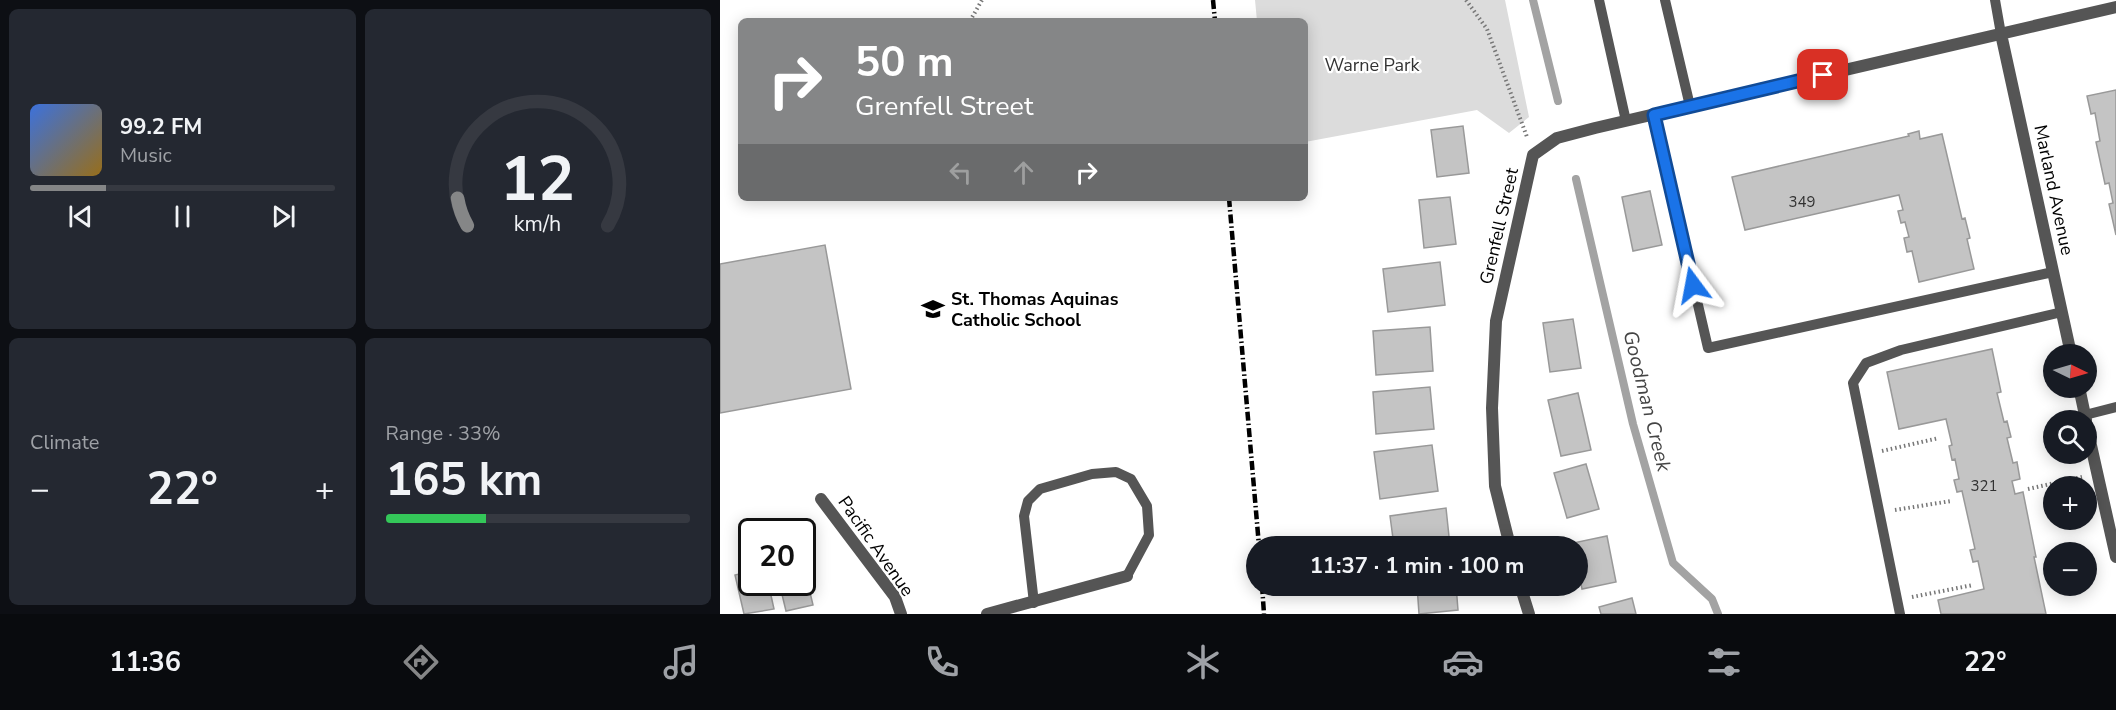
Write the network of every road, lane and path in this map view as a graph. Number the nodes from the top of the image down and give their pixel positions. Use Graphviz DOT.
graph roads {
  1 [pos="982,0"];
  2 [pos="1466,0"];
  3 [pos="1599,0"];
  4 [pos="1665,0"];
  5 [pos="1995,0"];
  6 [pos="2116,7"];
  7 [pos="972,18"];
  8 [pos="2001,34"];
  9 [pos="1690,106"];
  10 [pos="1654,115"];
  11 [pos="1626,121"];
  12 [pos="1533,155"];
  13 [pos="2053,272"];
  14 [pos="2062,312"];
  15 [pos="2069,344"];
  16 [pos="2116,407"];
  17 [pos="2097,415"];
  18 [pos="1939,438"];
  19 [pos="1867,454"];
  20 [pos="2096,464"];
  21 [pos="2098,474"];
  22 [pos="2028,489"];
  23 [pos="821,499"];
  24 [pos="1951,501"];
  25 [pos="1879,512"];
  26 [pos="1508,536"];
  27 [pos="2116,557"];
  28 [pos="1127,576"];
  29 [pos="1973,585"];
  30 [pos="1523,596"];
  31 [pos="1897,600"];
  32 [pos="1034,603"];
  33 [pos="902,614"];
  34 [pos="987,614"];
  35 [pos="1529,614"];
  36 [pos="1900,614"];
  1 -- 7 [label="path"];
  2 -- 12 [label="path"];
  3 -- 11 [label="lane"];
  4 -- 9 [label="lane"];
  5 -- 8 [label="lane"];
  6 -- 8 [label="street, Grenfell Street"];
  8 -- 9 [label="street, Grenfell Street"];
  8 -- 13 [label="street, Marland Avenue"];
  9 -- 10 [label="street, Grenfell Street"];
  10 -- 11 [label="street, Grenfell Street"];
  10 -- 13 [label="lane"];
  11 -- 12 [label="street, Grenfell Street"];
  12 -- 26 [label="street, Grenfell Street"];
  13 -- 14 [label="street, Marland Avenue"];
  14 -- 15 [label="street, Marland Avenue"];
  14 -- 19 [label="lane"];
  16 -- 17 [label="lane"];
  18 -- 19 [label="path"];
  19 -- 25 [label="lane"];
  20 -- 21 [label="street"];
  21 -- 22 [label="path"];
  21 -- 27 [label="street"];
  23 -- 33 [label="street, Pacific Avenue"];
  24 -- 25 [label="path"];
  25 -- 31 [label="lane"];
  28 -- 32 [label="street"];
  28 -- 32 [label="lane"];
  29 -- 31 [label="path"];
  30 -- 35 [label="street"];
  31 -- 36 [label="lane"];
  32 -- 34 [label="street"];
}
